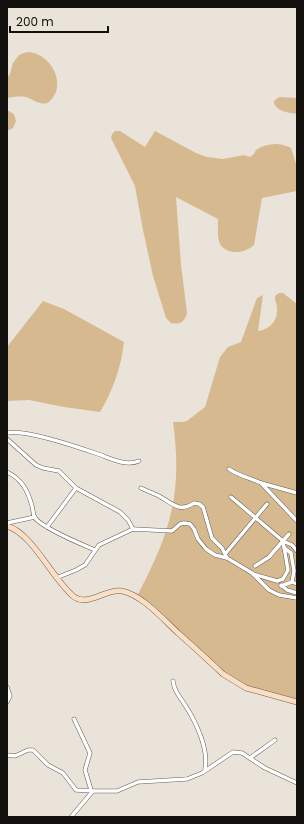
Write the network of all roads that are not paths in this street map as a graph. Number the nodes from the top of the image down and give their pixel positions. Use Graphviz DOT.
graph roads {
  1 [pos="7,433"];
  2 [pos="7,439"];
  3 [pos="139,461"];
  4 [pos="229,469"];
  5 [pos="7,472"];
  6 [pos="261,484"];
  7 [pos="76,488"];
  8 [pos="141,488"];
  9 [pos="297,493"];
  10 [pos="231,497"];
  11 [pos="267,504"];
  12 [pos="35,517"];
  13 [pos="255,518"];
  14 [pos="297,521"];
  15 [pos="7,523"];
  16 [pos="7,526"];
  17 [pos="47,527"];
  18 [pos="133,529"];
  19 [pos="289,534"];
  20 [pos="283,541"];
  21 [pos="284,548"];
  22 [pos="95,550"];
  23 [pos="297,551"];
  24 [pos="226,553"];
  25 [pos="227,558"];
  26 [pos="255,566"];
  27 [pos="252,573"];
  28 [pos="56,578"];
  29 [pos="279,581"];
  30 [pos="292,582"];
  31 [pos="297,584"];
  32 [pos="281,586"];
  33 [pos="297,593"];
  34 [pos="297,598"];
  35 [pos="173,681"];
  36 [pos="7,687"];
  37 [pos="7,702"];
  38 [pos="297,702"];
  39 [pos="74,719"];
  40 [pos="275,740"];
  41 [pos="7,755"];
  42 [pos="250,758"];
  43 [pos="206,769"];
  44 [pos="297,783"];
  45 [pos="92,791"];
  46 [pos="70,817"];
  1 -- 3 [label="street"];
  2 -- 7 [label="street"];
  4 -- 6 [label="street"];
  5 -- 12 [label="street"];
  6 -- 9 [label="street"];
  6 -- 14 [label="street"];
  7 -- 17 [label="street"];
  7 -- 18 [label="street"];
  8 -- 24 [label="street"];
  10 -- 13 [label="street"];
  11 -- 13 [label="street"];
  12 -- 15 [label="street"];
  12 -- 17 [label="street"];
  13 -- 20 [label="street"];
  13 -- 24 [label="street"];
  16 -- 28 [label="main road"];
  17 -- 22 [label="street"];
  18 -- 22 [label="street"];
  18 -- 25 [label="street"];
  19 -- 20 [label="street"];
  20 -- 21 [label="street"];
  20 -- 23 [label="street"];
  20 -- 26 [label="street"];
  21 -- 29 [label="street"];
  21 -- 30 [label="street"];
  22 -- 28 [label="street"];
  24 -- 25 [label="street"];
  25 -- 27 [label="street"];
  27 -- 29 [label="street"];
  27 -- 34 [label="street"];
  28 -- 38 [label="main road"];
  29 -- 32 [label="street"];
  30 -- 31 [label="street"];
  30 -- 32 [label="street"];
  32 -- 33 [label="street"];
  35 -- 43 [label="street"];
  36 -- 37 [label="street"];
  39 -- 45 [label="street"];
  40 -- 42 [label="street"];
  41 -- 45 [label="street"];
  42 -- 43 [label="street"];
  42 -- 44 [label="street"];
  43 -- 45 [label="street"];
  45 -- 46 [label="street"];
}
